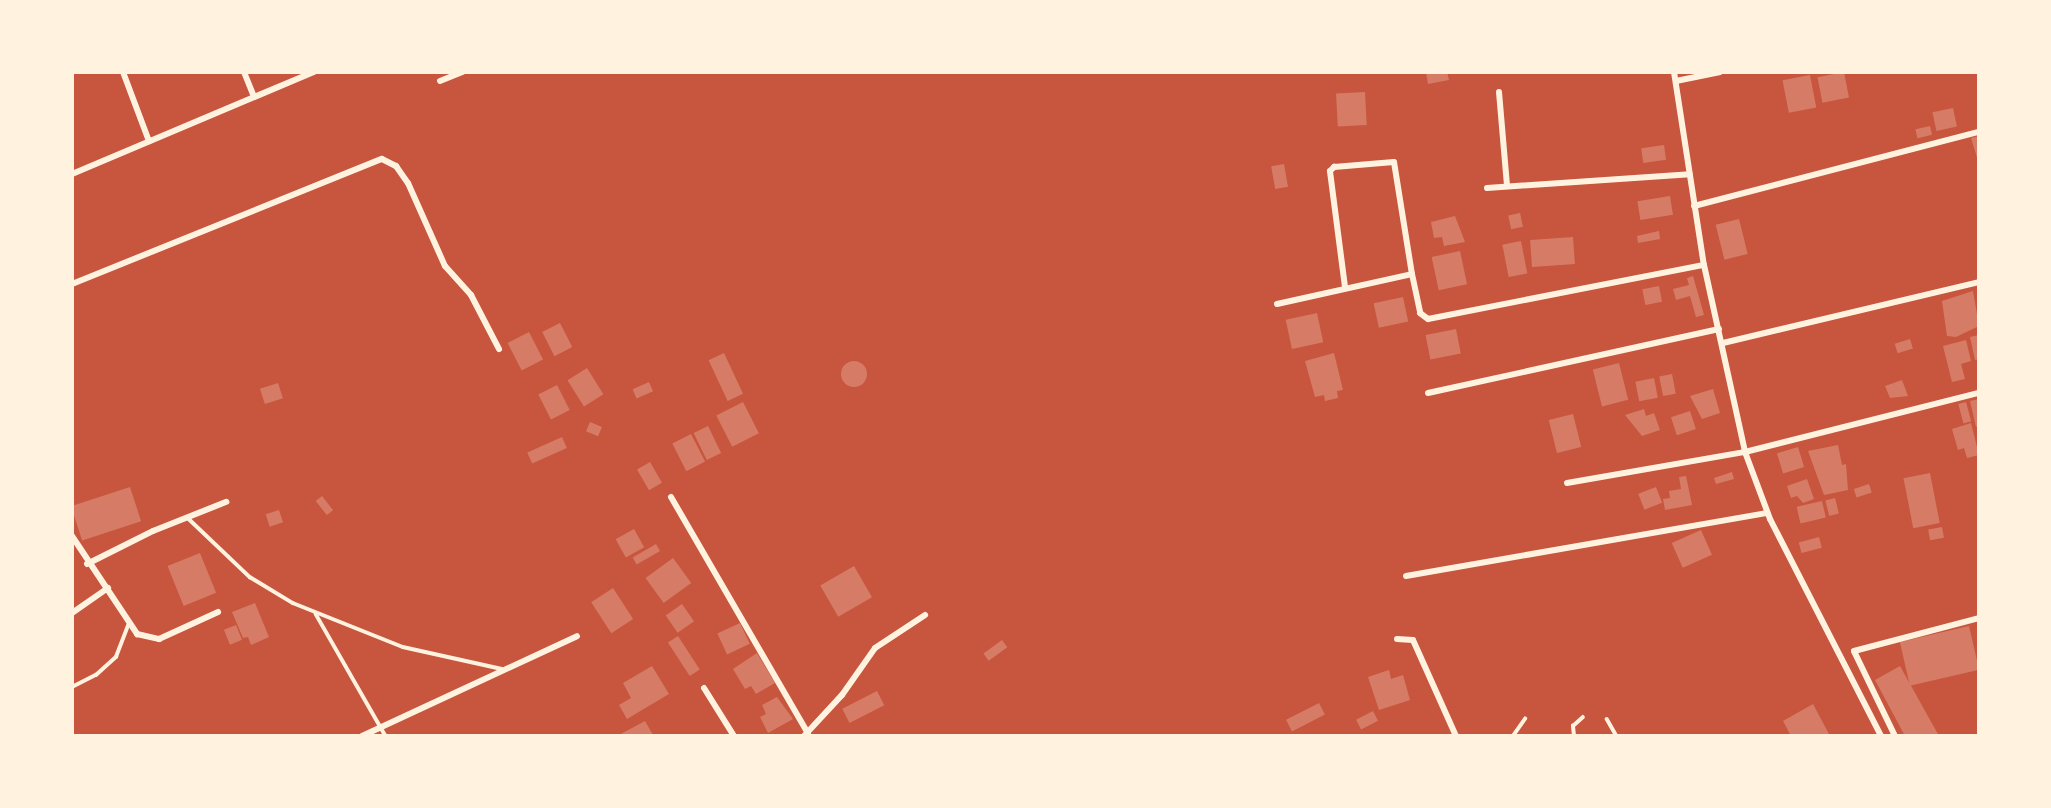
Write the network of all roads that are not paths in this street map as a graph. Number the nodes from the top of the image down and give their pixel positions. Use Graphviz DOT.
graph roads {
  1 [pos="123,72"];
  2 [pos="244,72"];
  3 [pos="314,72"];
  4 [pos="462,72"];
  5 [pos="1674,72"];
  6 [pos="1720,72"];
  7 [pos="440,80"];
  8 [pos="1676,81"];
  9 [pos="1499,92"];
  10 [pos="254,97"];
  11 [pos="1979,132"];
  12 [pos="149,141"];
  13 [pos="72,174"];
  14 [pos="1690,174"];
  15 [pos="1507,186"];
  16 [pos="1487,188"];
  17 [pos="1694,206"];
  18 [pos="1704,265"];
  19 [pos="1412,274"];
  20 [pos="1979,282"];
  21 [pos="72,284"];
  22 [pos="1345,287"];
  23 [pos="1278,304"];
  24 [pos="1719,329"];
  25 [pos="1723,343"];
  26 [pos="499,349"];
  27 [pos="1428,393"];
  28 [pos="1979,393"];
  29 [pos="1745,452"];
  30 [pos="1567,483"];
  31 [pos="671,497"];
  32 [pos="226,502"];
  33 [pos="1768,513"];
  34 [pos="187,516"];
  35 [pos="72,536"];
  36 [pos="87,564"];
  37 [pos="1406,576"];
  38 [pos="108,588"];
  39 [pos="218,612"];
  40 [pos="72,613"];
  41 [pos="316,614"];
  42 [pos="925,615"];
  43 [pos="1979,618"];
  44 [pos="128,625"];
  45 [pos="577,636"];
  46 [pos="1397,639"];
  47 [pos="505,670"];
  48 [pos="72,687"];
  49 [pos="704,688"];
  50 [pos="1583,717"];
  51 [pos="1525,719"];
  52 [pos="1607,719"];
  53 [pos="380,728"];
  54 [pos="806,735"];
  55 [pos="362,736"];
  56 [pos="386,736"];
  57 [pos="734,736"];
  58 [pos="1456,736"];
  59 [pos="1513,736"];
  60 [pos="1574,736"];
  61 [pos="1617,736"];
  62 [pos="1881,736"];
  63 [pos="1895,736"];
  1 -- 12 [label="street"];
  2 -- 10 [label="street"];
  3 -- 10 [label="street"];
  4 -- 7 [label="street"];
  5 -- 8 [label="street"];
  6 -- 8 [label="street"];
  8 -- 14 [label="street"];
  9 -- 15 [label="street"];
  10 -- 12 [label="street"];
  11 -- 17 [label="street"];
  12 -- 13 [label="street"];
  14 -- 15 [label="street"];
  14 -- 17 [label="street"];
  15 -- 16 [label="street"];
  17 -- 18 [label="street"];
  18 -- 19 [label="street"];
  18 -- 24 [label="street"];
  19 -- 22 [label="street"];
  19 -- 22 [label="street"];
  20 -- 25 [label="street"];
  21 -- 26 [label="street"];
  22 -- 23 [label="street"];
  24 -- 25 [label="street"];
  24 -- 27 [label="street"];
  25 -- 29 [label="street"];
  28 -- 29 [label="street"];
  29 -- 30 [label="street"];
  29 -- 33 [label="street"];
  31 -- 54 [label="street"];
  32 -- 34 [label="street"];
  33 -- 37 [label="street"];
  33 -- 62 [label="street"];
  34 -- 36 [label="street"];
  34 -- 41 [label="lane"];
  35 -- 36 [label="street"];
  36 -- 38 [label="street"];
  38 -- 40 [label="street"];
  38 -- 44 [label="street"];
  39 -- 44 [label="street"];
  41 -- 47 [label="lane"];
  41 -- 53 [label="lane"];
  42 -- 54 [label="street"];
  43 -- 63 [label="street"];
  44 -- 48 [label="lane"];
  45 -- 47 [label="street"];
  46 -- 58 [label="street"];
  47 -- 53 [label="street"];
  49 -- 57 [label="street"];
  50 -- 60 [label="lane"];
  51 -- 59 [label="lane"];
  52 -- 61 [label="lane"];
  53 -- 55 [label="street"];
  53 -- 56 [label="lane"];
}
